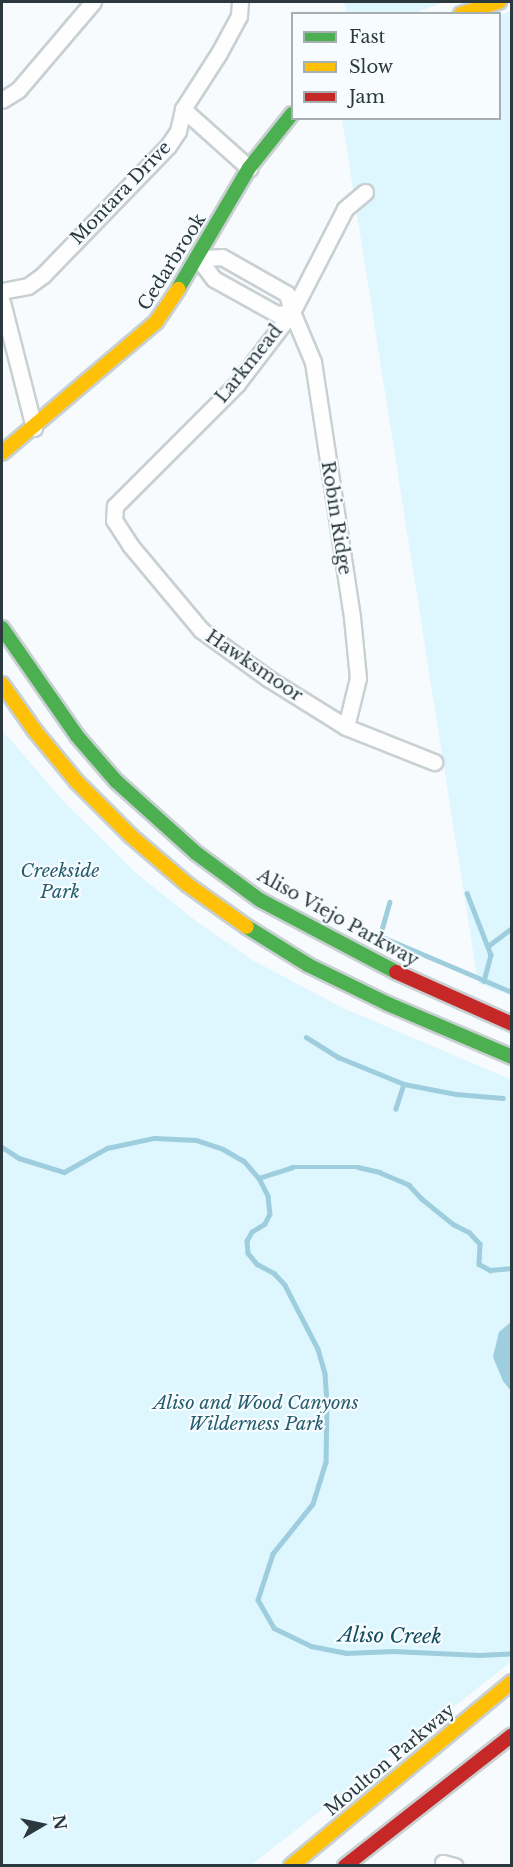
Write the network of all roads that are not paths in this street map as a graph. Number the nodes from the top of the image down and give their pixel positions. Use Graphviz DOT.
graph roads {
  1 [pos="93,2"];
  2 [pos="240,2"];
  3 [pos="500,2"];
  4 [pos="468,12"];
  5 [pos="2,100"];
  6 [pos="183,109"];
  7 [pos="291,115"];
  8 [pos="249,168"];
  9 [pos="365,192"];
  10 [pos="198,258"];
  11 [pos="269,284"];
  12 [pos="2,291"];
  13 [pos="2,302"];
  14 [pos="259,304"];
  15 [pos="292,312"];
  16 [pos="34,428"];
  17 [pos="2,453"];
  18 [pos="114,520"];
  19 [pos="2,628"];
  20 [pos="2,684"];
  21 [pos="346,727"];
  22 [pos="434,762"];
  23 [pos="512,1024"];
  24 [pos="512,1057"];
  25 [pos="511,1683"];
  26 [pos="512,1734"];
  27 [pos="291,1866"];
  28 [pos="345,1866"];
  29 [pos="443,1866"];
  30 [pos="456,1866"];
  1 -- 5 [label="street"];
  2 -- 6 [label="street, Montara Drive"];
  3 -- 4 [label="main road"];
  6 -- 8 [label="street"];
  6 -- 12 [label="street, Montara Drive"];
  7 -- 8 [label="main road, Cedarbrook"];
  8 -- 10 [label="main road, Cedarbrook"];
  9 -- 15 [label="street, Larkmead"];
  10 -- 11 [label="street, Robin Ridge"];
  10 -- 14 [label="street"];
  10 -- 16 [label="main road, Cedarbrook"];
  11 -- 14 [label="street"];
  11 -- 15 [label="street, Robin Ridge"];
  13 -- 16 [label="street"];
  14 -- 15 [label="street"];
  15 -- 18 [label="street, Larkmead"];
  15 -- 21 [label="street, Robin Ridge"];
  16 -- 17 [label="main road, Cedarbrook"];
  18 -- 21 [label="street, Hawksmoor"];
  19 -- 23 [label="main road, Aliso Viejo Parkway"];
  20 -- 24 [label="main road"];
  21 -- 22 [label="street, Hawksmoor"];
  25 -- 27 [label="main road, Moulton Parkway"];
  26 -- 28 [label="main road"];
  29 -- 30 [label="street"];
}
